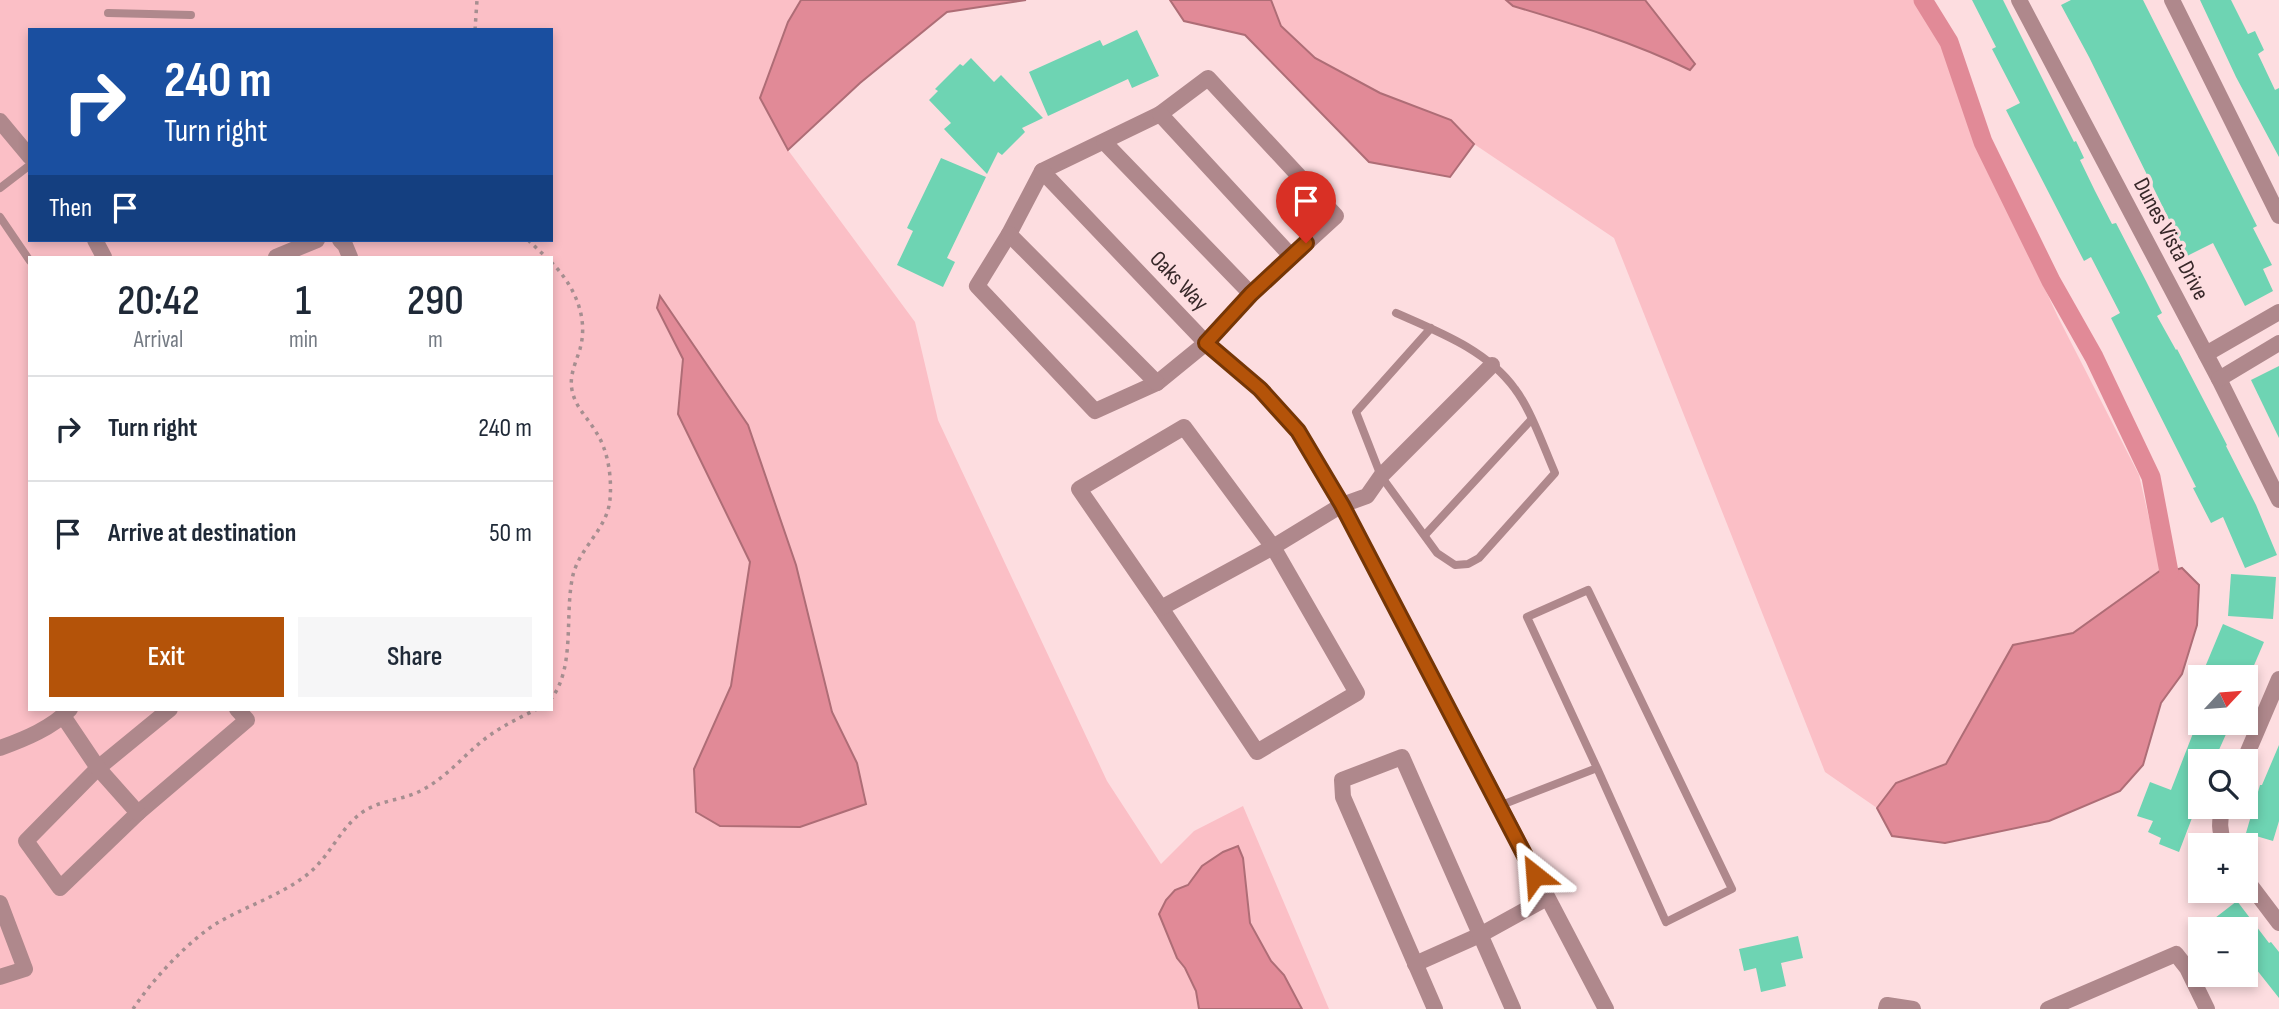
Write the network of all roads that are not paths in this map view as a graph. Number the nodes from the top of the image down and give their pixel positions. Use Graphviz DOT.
graph roads {
  1 [pos="2019,0"];
  2 [pos="2172,0"];
  3 [pos="108,13"];
  4 [pos="191,15"];
  5 [pos="1160,114"];
  6 [pos="0,121"];
  7 [pos="1104,142"];
  8 [pos="28,154"];
  9 [pos="28,167"];
  10 [pos="1042,171"];
  11 [pos="0,188"];
  12 [pos="2279,216"];
  13 [pos="0,217"];
  14 [pos="1009,234"];
  15 [pos="312,242"];
  16 [pos="278,256"];
  17 [pos="1291,256"];
  18 [pos="28,258"];
  19 [pos="1251,294"];
  20 [pos="2279,312"];
  21 [pos="1396,313"];
  22 [pos="1432,328"];
  23 [pos="1206,343"];
  24 [pos="2279,343"];
  25 [pos="2206,354"];
  26 [pos="1492,365"];
  27 [pos="2219,379"];
  28 [pos="1157,383"];
  29 [pos="1531,420"];
  30 [pos="1381,476"];
  31 [pos="2279,500"];
  32 [pos="1342,505"];
  33 [pos="1425,535"];
  34 [pos="1273,547"];
  35 [pos="1161,608"];
  36 [pos="2279,679"];
  37 [pos="168,711"];
  38 [pos="239,711"];
  39 [pos="67,713"];
  40 [pos="0,748"];
  41 [pos="2249,749"];
  42 [pos="98,768"];
  43 [pos="1597,768"];
  44 [pos="1499,806"];
  45 [pos="138,813"];
  46 [pos="2258,895"];
  47 [pos="1547,898"];
  48 [pos="0,903"];
  49 [pos="2279,923"];
  50 [pos="1480,935"];
  51 [pos="1415,964"];
  52 [pos="0,977"];
  53 [pos="1435,1009"];
  54 [pos="1513,1009"];
  55 [pos="1606,1009"];
  56 [pos="1886,1009"];
  57 [pos="1913,1009"];
  58 [pos="2048,1009"];
  59 [pos="2205,1009"];
  1 -- 25 [label="street, Dunes Vista Drive"];
  2 -- 12 [label="street"];
  3 -- 4 [label="lane"];
  5 -- 7 [label="street"];
  5 -- 17 [label="street"];
  5 -- 17 [label="street"];
  6 -- 8 [label="street"];
  7 -- 10 [label="street"];
  7 -- 19 [label="street"];
  9 -- 11 [label="lane"];
  10 -- 14 [label="street"];
  10 -- 23 [label="street, Oaks Way"];
  13 -- 18 [label="lane"];
  14 -- 28 [label="street"];
  14 -- 28 [label="street"];
  15 -- 16 [label="street"];
  17 -- 19 [label="street"];
  19 -- 23 [label="street"];
  20 -- 25 [label="street"];
  21 -- 22 [label="lane"];
  22 -- 26 [label="lane"];
  22 -- 30 [label="lane"];
  23 -- 28 [label="street"];
  23 -- 32 [label="street, Oaks Way"];
  24 -- 27 [label="street"];
  25 -- 27 [label="street, Dunes Vista Drive"];
  26 -- 29 [label="lane"];
  26 -- 30 [label="street"];
  27 -- 31 [label="street, Dunes Vista Drive"];
  29 -- 33 [label="lane"];
  29 -- 33 [label="lane"];
  30 -- 32 [label="street"];
  30 -- 33 [label="lane"];
  32 -- 34 [label="street"];
  32 -- 44 [label="street, Oaks Way"];
  34 -- 35 [label="street"];
  34 -- 35 [label="street"];
  34 -- 35 [label="street"];
  36 -- 41 [label="street"];
  37 -- 42 [label="street"];
  38 -- 45 [label="street"];
  39 -- 40 [label="street"];
  39 -- 42 [label="street"];
  42 -- 45 [label="street"];
  42 -- 45 [label="street"];
  43 -- 43 [label="lane"];
  43 -- 44 [label="lane"];
  44 -- 47 [label="street, Oaks Way"];
  46 -- 49 [label="street"];
  47 -- 50 [label="street"];
  47 -- 55 [label="street, Oaks Way"];
  48 -- 52 [label="street"];
  50 -- 51 [label="street"];
  50 -- 51 [label="street"];
  50 -- 54 [label="street"];
  51 -- 53 [label="street"];
  56 -- 57 [label="street"];
  58 -- 59 [label="street"];
}
